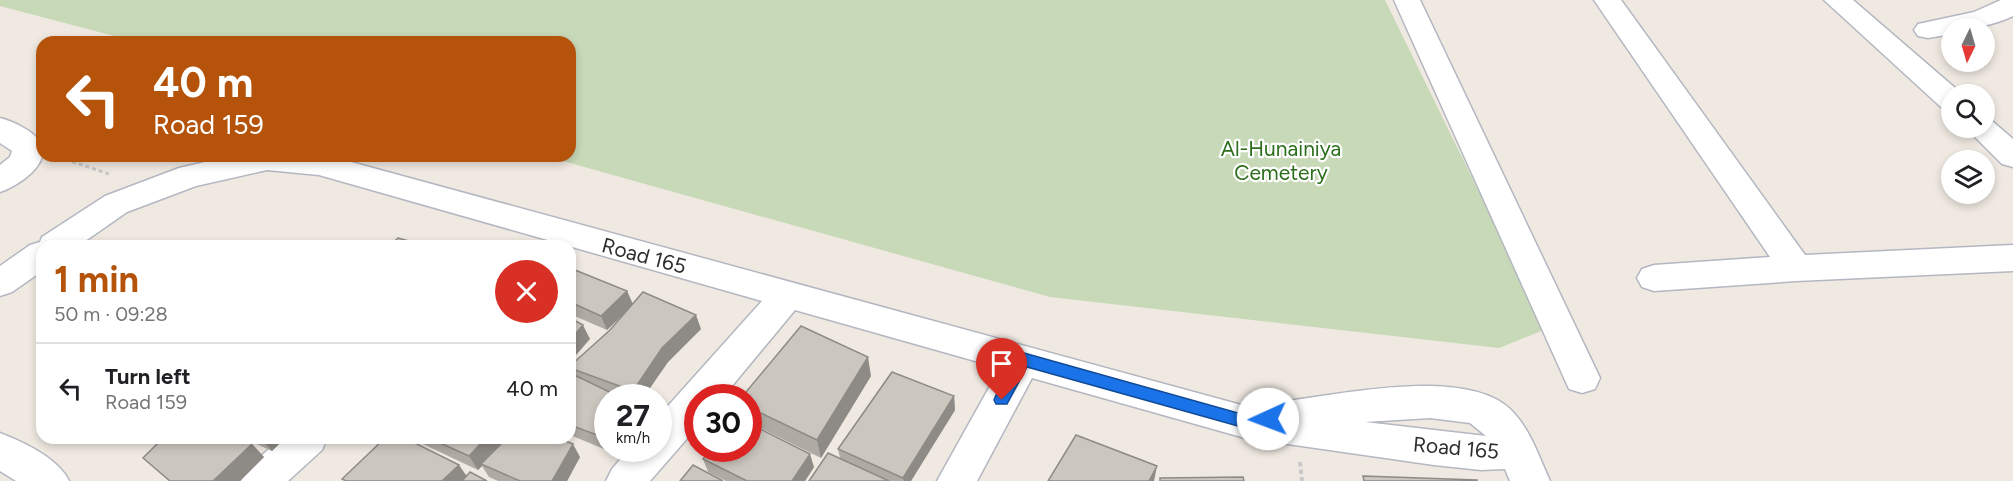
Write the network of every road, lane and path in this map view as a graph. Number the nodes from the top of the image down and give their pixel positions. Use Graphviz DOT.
graph roads {
  1 [pos="1407,0"];
  2 [pos="1607,0"];
  3 [pos="1837,0"];
  4 [pos="2013,4"];
  5 [pos="1928,30"];
  6 [pos="1941,91"];
  7 [pos="0,128"];
  8 [pos="1992,138"];
  9 [pos="2013,156"];
  10 [pos="73,162"];
  11 [pos="253,162"];
  12 [pos="298,162"];
  13 [pos="0,181"];
  14 [pos="153,190"];
  15 [pos="528,237"];
  16 [pos="63,240"];
  17 [pos="576,248"];
  18 [pos="36,258"];
  19 [pos="2013,258"];
  20 [pos="1796,268"];
  21 [pos="1654,278"];
  22 [pos="0,283"];
  23 [pos="788,295"];
  24 [pos="1024,359"];
  25 [pos="1582,378"];
  26 [pos="710,384"];
  27 [pos="684,414"];
  28 [pos="672,428"];
  29 [pos="301,444"];
  30 [pos="0,450"];
  31 [pos="642,462"];
  32 [pos="1524,467"];
  33 [pos="49,481"];
  34 [pos="261,481"];
  35 [pos="626,481"];
  36 [pos="957,481"];
  1 -- 25 [label="street"];
  2 -- 20 [label="street"];
  3 -- 6 [label="street"];
  4 -- 5 [label="street"];
  7 -- 13 [label="street"];
  8 -- 9 [label="street"];
  10 -- 14 [label="path"];
  11 -- 14 [label="street, Road 165"];
  12 -- 15 [label="street, Road 165"];
  14 -- 16 [label="street, Road 165"];
  17 -- 23 [label="street, Road 165"];
  18 -- 22 [label="street"];
  19 -- 20 [label="street"];
  20 -- 21 [label="street"];
  23 -- 24 [label="street, Road 165"];
  23 -- 26 [label="street"];
  24 -- 32 [label="street, Road 165"];
  24 -- 36 [label="street"];
  27 -- 28 [label="street"];
  29 -- 34 [label="street"];
  30 -- 33 [label="street"];
  31 -- 35 [label="street"];
}
